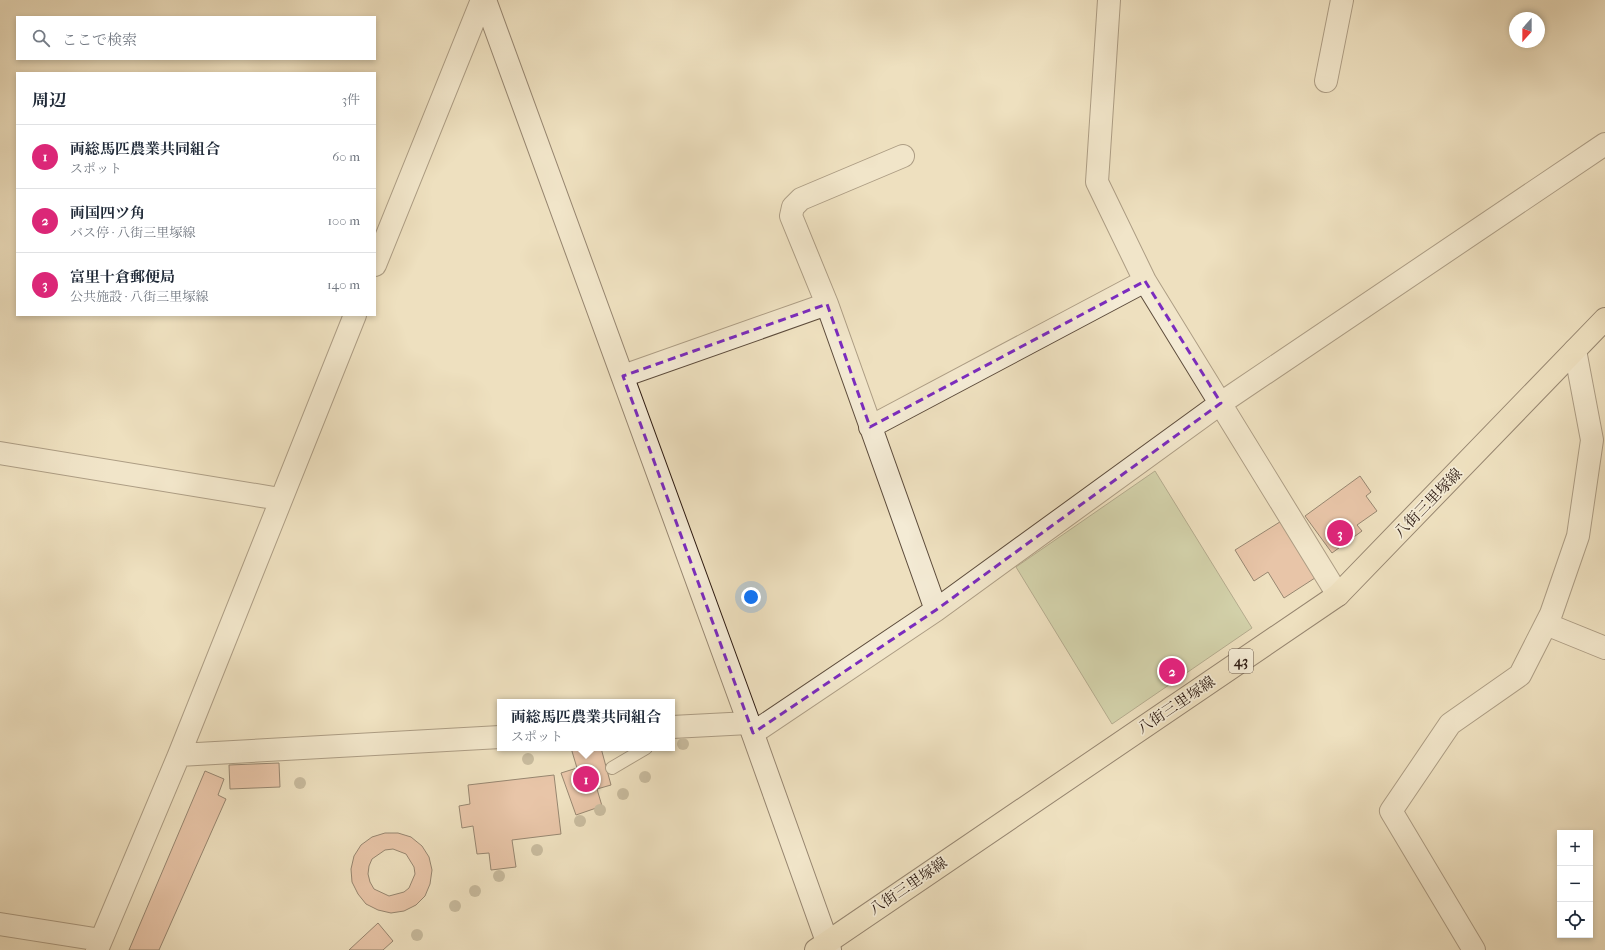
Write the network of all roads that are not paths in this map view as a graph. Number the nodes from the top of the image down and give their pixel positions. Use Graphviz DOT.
graph roads {
  1 [pos="482,0"];
  2 [pos="485,0"];
  3 [pos="1109,0"];
  4 [pos="1342,0"];
  5 [pos="1326,81"];
  6 [pos="1605,144"];
  7 [pos="903,156"];
  8 [pos="376,262"];
  9 [pos="1144,281"];
  10 [pos="826,304"];
  11 [pos="355,316"];
  12 [pos="1605,319"];
  13 [pos="1575,350"];
  14 [pos="622,376"];
  15 [pos="1221,403"];
  16 [pos="870,427"];
  17 [pos="1599,441"];
  18 [pos="0,453"];
  19 [pos="280,499"];
  20 [pos="1338,595"];
  21 [pos="936,610"];
  22 [pos="1546,624"];
  23 [pos="1605,648"];
  24 [pos="751,728"];
  25 [pos="676,729"];
  26 [pos="497,737"];
  27 [pos="641,751"];
  28 [pos="179,755"];
  29 [pos="612,768"];
  30 [pos="0,924"];
  31 [pos="99,945"];
  32 [pos="1466,946"];
  33 [pos="824,947"];
  1 -- 8 [label="street"];
  2 -- 14 [label="street"];
  3 -- 9 [label="street"];
  4 -- 5 [label="street"];
  6 -- 15 [label="street"];
  7 -- 10 [label="street"];
  9 -- 15 [label="street"];
  9 -- 16 [label="street"];
  10 -- 14 [label="street"];
  10 -- 16 [label="street"];
  11 -- 19 [label="street"];
  12 -- 13 [label="main road, 八街三里塚線 / 43"];
  13 -- 17 [label="street"];
  13 -- 20 [label="main road, 八街三里塚線 / 43"];
  14 -- 24 [label="street"];
  15 -- 20 [label="street"];
  15 -- 21 [label="street"];
  16 -- 21 [label="street"];
  17 -- 22 [label="street"];
  18 -- 19 [label="street"];
  19 -- 28 [label="street"];
  20 -- 33 [label="main road, 八街三里塚線 / 43"];
  21 -- 24 [label="street"];
  22 -- 23 [label="street"];
  22 -- 32 [label="street"];
  24 -- 25 [label="street"];
  24 -- 33 [label="street"];
  26 -- 28 [label="street"];
  27 -- 29 [label="lane"];
  28 -- 31 [label="street"];
  30 -- 31 [label="street"];
}
